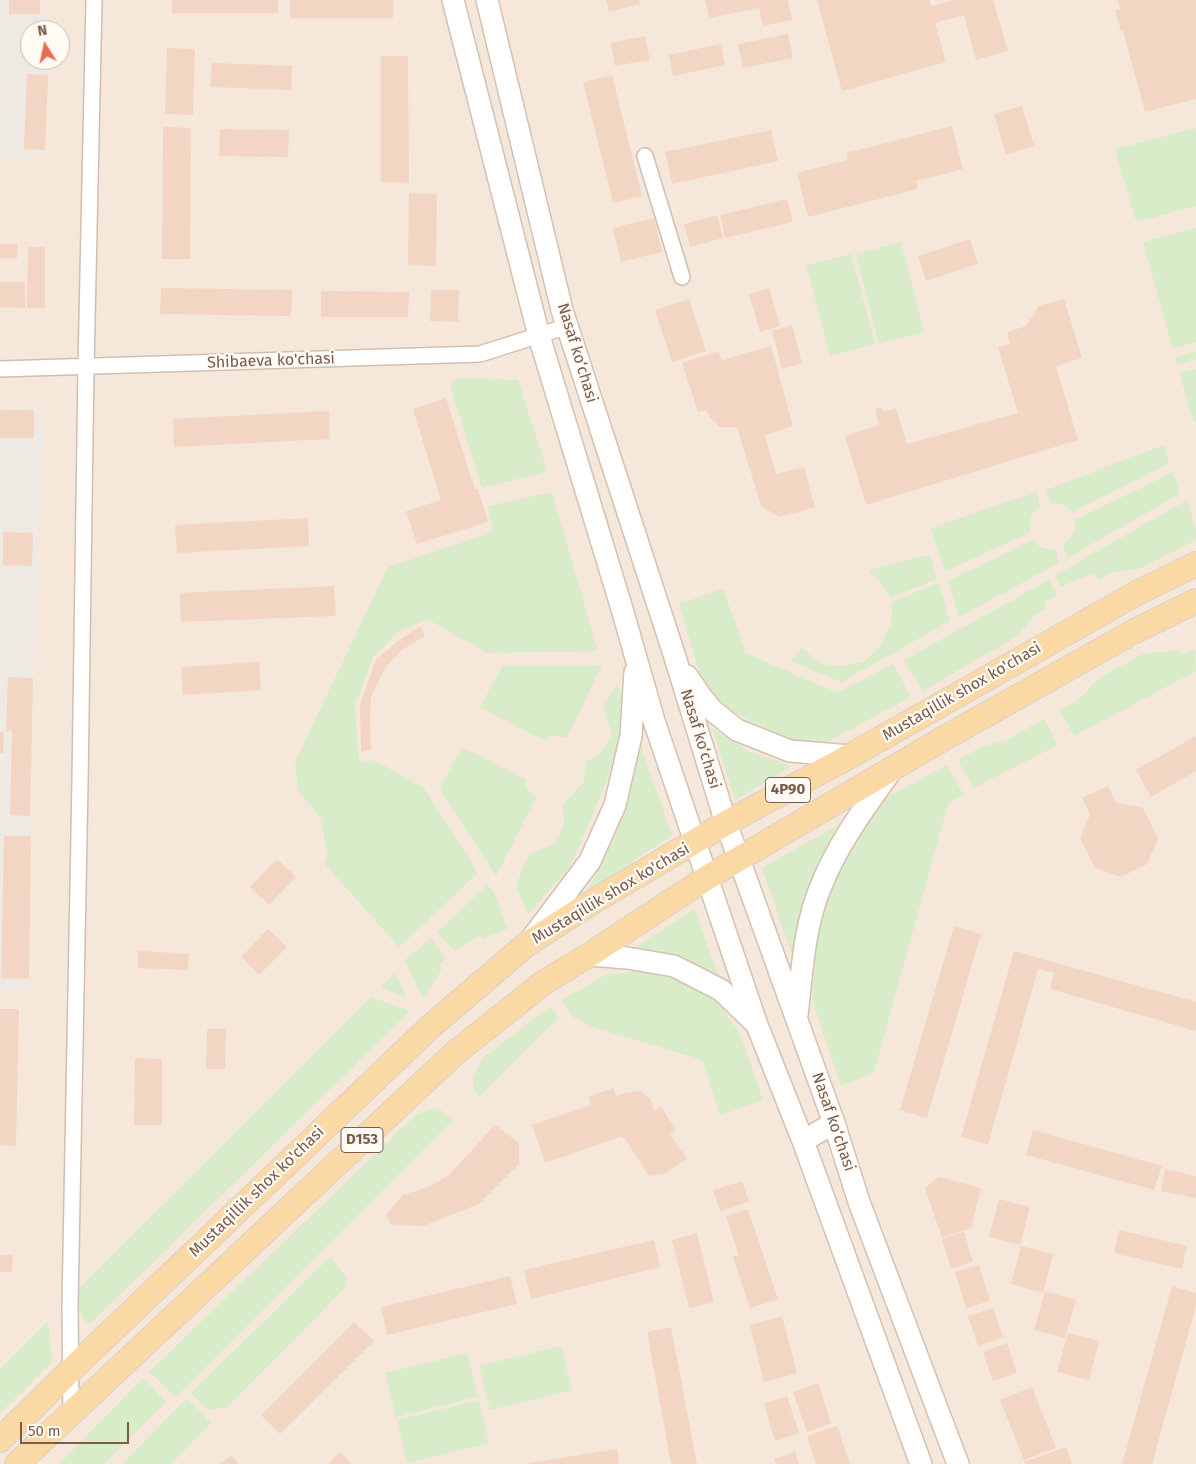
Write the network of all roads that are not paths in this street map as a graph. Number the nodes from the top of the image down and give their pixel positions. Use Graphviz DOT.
graph roads {
  1 [pos="94,0"];
  2 [pos="453,0"];
  3 [pos="487,0"];
  4 [pos="644,156"];
  5 [pos="682,277"];
  6 [pos="568,326"];
  7 [pos="539,336"];
  8 [pos="86,367"];
  9 [pos="0,369"];
  10 [pos="1196,564"];
  11 [pos="1196,601"];
  12 [pos="674,654"];
  13 [pos="636,657"];
  14 [pos="850,756"];
  15 [pos="893,768"];
  16 [pos="726,824"];
  17 [pos="695,842"];
  18 [pos="740,859"];
  19 [pos="708,877"];
  20 [pos="528,944"];
  21 [pos="589,955"];
  22 [pos="797,1018"];
  23 [pos="757,1025"];
  24 [pos="834,1123"];
  25 [pos="803,1142"];
  26 [pos="72,1369"];
  27 [pos="71,1413"];
  28 [pos="5,1436"];
  29 [pos="27,1460"];
  30 [pos="921,1464"];
  31 [pos="958,1464"];
  1 -- 8 [label="street"];
  2 -- 7 [label="main road, Nasaf ko‘chasi"];
  3 -- 6 [label="main road, Nasaf ko‘chasi"];
  4 -- 5 [label="street"];
  6 -- 7 [label="street, Shibaeva ko'chasi"];
  6 -- 12 [label="main road, Nasaf ko‘chasi"];
  7 -- 8 [label="street, Shibaeva ko'chasi"];
  7 -- 13 [label="main road, Nasaf ko‘chasi"];
  8 -- 9 [label="street, Shibaeva ko'chasi"];
  8 -- 26 [label="street"];
  10 -- 14 [label="main road, Mustaqillik shox ko'chasi"];
  11 -- 15 [label="main road, Mustaqillik shox ko'chasi"];
  12 -- 14 [label="main road"];
  12 -- 16 [label="main road, Nasaf ko‘chasi"];
  13 -- 17 [label="main road, Nasaf ko‘chasi"];
  13 -- 20 [label="main road"];
  14 -- 16 [label="main road, Mustaqillik shox ko'chasi / 4P90"];
  15 -- 18 [label="main road, Mustaqillik shox ko'chasi"];
  15 -- 22 [label="main road"];
  16 -- 17 [label="main road, Mustaqillik shox ko'chasi / D153"];
  16 -- 18 [label="main road, Nasaf ko‘chasi"];
  17 -- 19 [label="main road, Nasaf ko‘chasi"];
  17 -- 20 [label="main road, Mustaqillik shox ko'chasi / D153"];
  18 -- 19 [label="main road, Mustaqillik shox ko'chasi / D153"];
  18 -- 22 [label="main road, Nasaf ko‘chasi"];
  19 -- 21 [label="main road, Mustaqillik shox ko'chasi / D153"];
  19 -- 23 [label="main road, Nasaf ko‘chasi"];
  20 -- 26 [label="main road, Mustaqillik shox ko'chasi / D153"];
  21 -- 23 [label="main road"];
  21 -- 27 [label="main road, Mustaqillik shox ko'chasi / D153"];
  22 -- 24 [label="main road, Nasaf ko‘chasi"];
  23 -- 25 [label="main road, Nasaf ko‘chasi"];
  24 -- 25 [label="main road"];
  24 -- 31 [label="main road, Nasaf ko‘chasi"];
  25 -- 30 [label="main road, Nasaf ko‘chasi"];
  26 -- 27 [label="street"];
  26 -- 28 [label="main road, Mustaqillik shox ko'chasi / D153"];
  27 -- 29 [label="main road, Mustaqillik shox ko'chasi / D153"];
  28 -- 29 [label="main road"];
}
